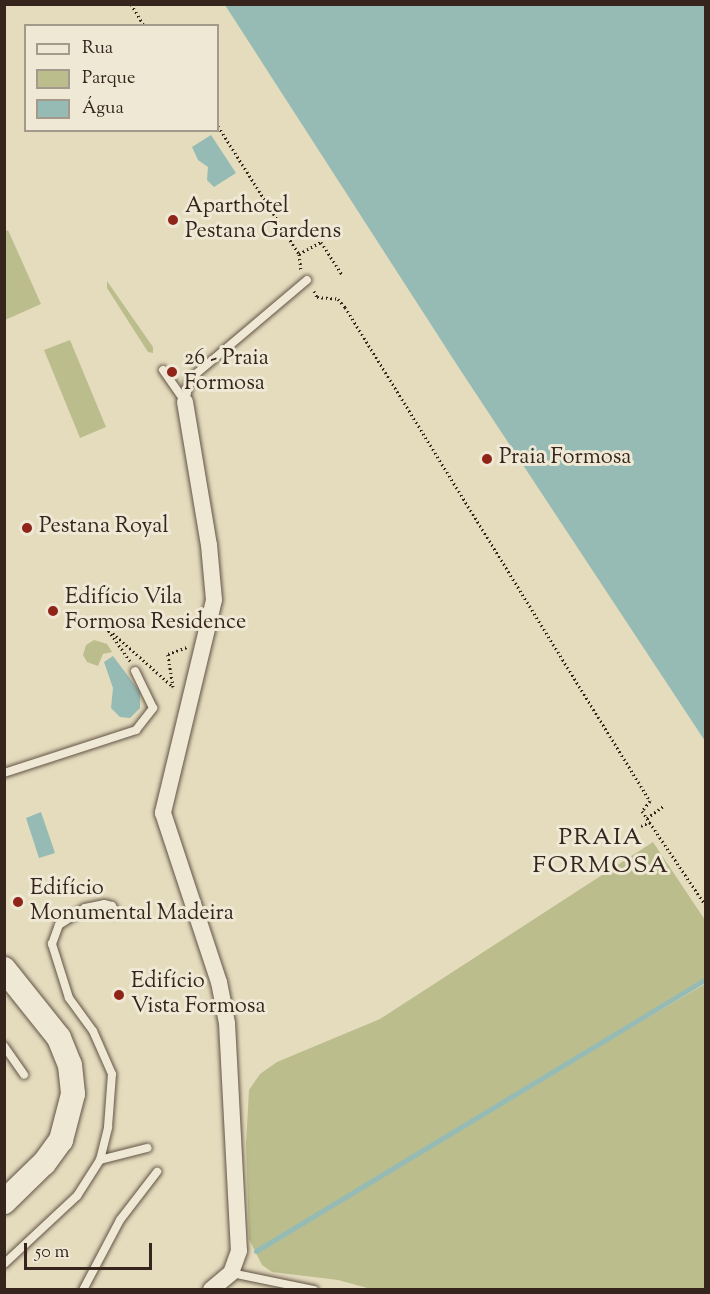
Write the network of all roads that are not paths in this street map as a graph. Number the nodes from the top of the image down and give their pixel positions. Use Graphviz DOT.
graph roads {
  1 [pos="307,280"];
  2 [pos="163,370"];
  3 [pos="185,402"];
  4 [pos="135,671"];
  5 [pos="4,772"];
  6 [pos="117,914"];
  7 [pos="4,969"];
  8 [pos="4,1046"];
  9 [pos="24,1075"];
  10 [pos="147,1148"];
  11 [pos="100,1160"];
  12 [pos="158,1172"];
  13 [pos="4,1202"];
  14 [pos="4,1264"];
  15 [pos="231,1273"];
  16 [pos="83,1290"];
  17 [pos="211,1290"];
  18 [pos="314,1290"];
  1 -- 3 [label="lane"];
  2 -- 3 [label="lane"];
  3 -- 15 [label="street"];
  4 -- 5 [label="lane"];
  6 -- 11 [label="lane"];
  7 -- 13 [label="main road"];
  8 -- 9 [label="lane"];
  10 -- 11 [label="lane"];
  11 -- 14 [label="lane"];
  12 -- 16 [label="lane"];
  15 -- 17 [label="street"];
  15 -- 18 [label="lane"];
}
